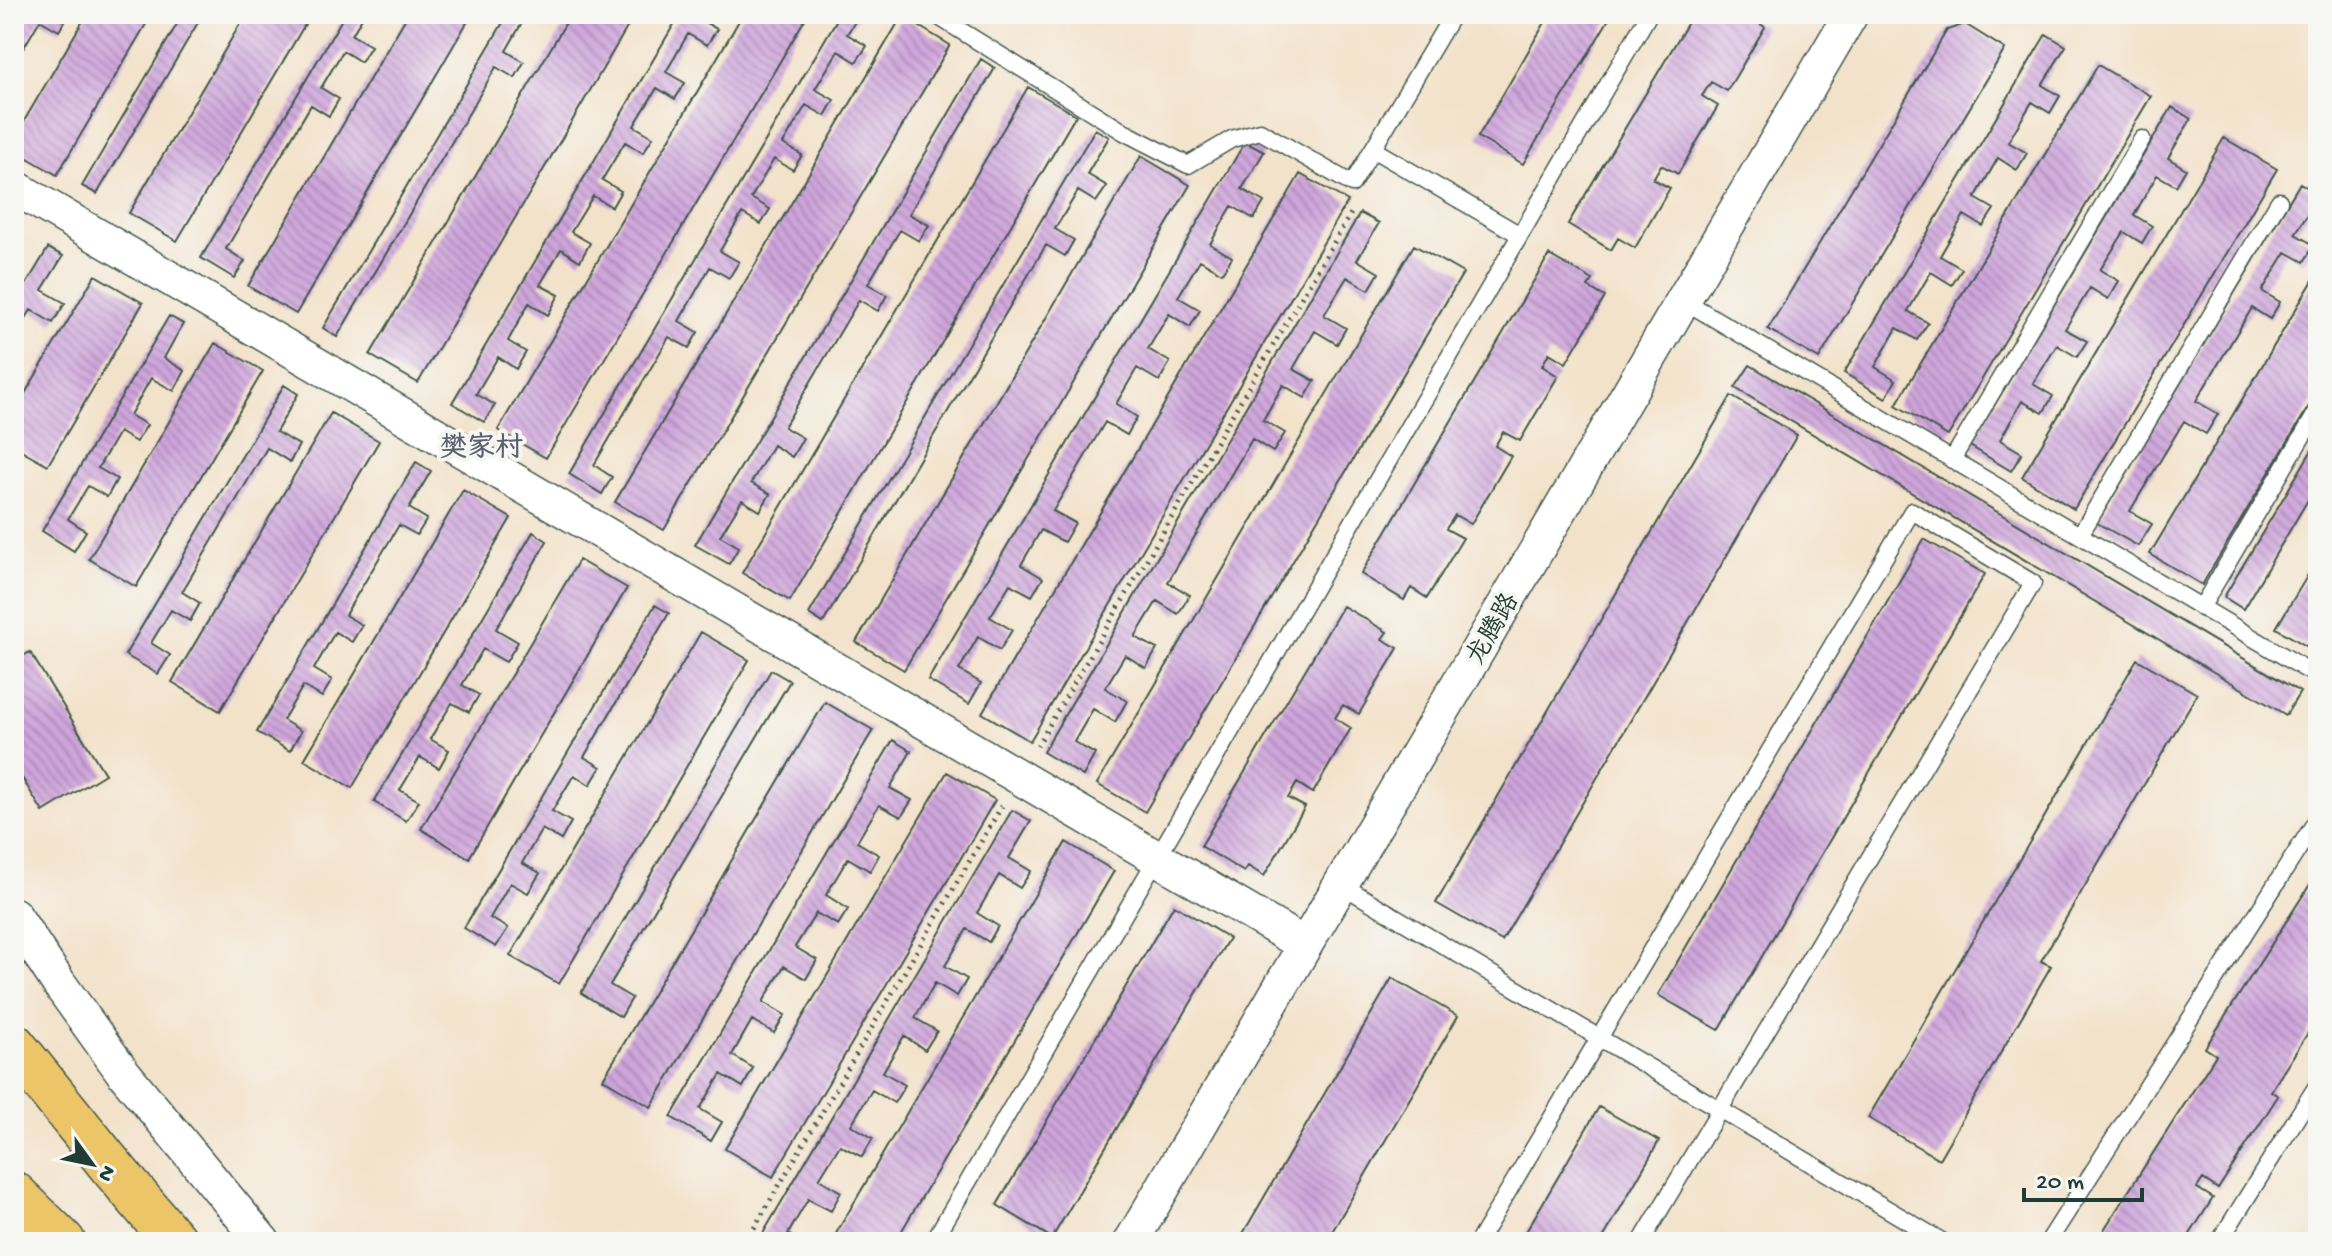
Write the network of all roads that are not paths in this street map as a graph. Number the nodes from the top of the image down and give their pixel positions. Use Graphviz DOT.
graph roads {
  1 [pos="934,14"];
  2 [pos="1453,14"];
  3 [pos="1649,14"];
  4 [pos="1851,14"];
  5 [pos="2142,139"];
  6 [pos="1374,150"];
  7 [pos="14,187"];
  8 [pos="2279,201"];
  9 [pos="1520,235"];
  10 [pos="1683,300"];
  11 [pos="2318,410"];
  12 [pos="1952,460"];
  13 [pos="2080,535"];
  14 [pos="2201,608"];
  15 [pos="2307,670"];
  16 [pos="2318,818"];
  17 [pos="1157,858"];
  18 [pos="1340,884"];
  19 [pos="14,915"];
  20 [pos="1305,945"];
  21 [pos="1600,1038"];
  22 [pos="14,1046"];
  23 [pos="2318,1084"];
  24 [pos="1720,1110"];
  25 [pos="14,1194"];
  26 [pos="63,1242"];
  27 [pos="175,1242"];
  28 [pos="263,1242"];
  29 [pos="933,1242"];
  30 [pos="1131,1242"];
  31 [pos="1478,1242"];
  32 [pos="1641,1242"];
  33 [pos="1943,1242"];
  34 [pos="2048,1242"];
  35 [pos="2219,1242"];
  1 -- 6 [label="lane"];
  2 -- 6 [label="lane"];
  3 -- 9 [label="lane"];
  4 -- 10 [label="street, 龙腾路"];
  5 -- 12 [label="lane"];
  6 -- 9 [label="lane"];
  7 -- 17 [label="street"];
  8 -- 13 [label="lane"];
  9 -- 17 [label="lane"];
  10 -- 12 [label="lane"];
  10 -- 18 [label="street, 龙腾路"];
  11 -- 14 [label="lane"];
  12 -- 13 [label="lane"];
  13 -- 14 [label="lane"];
  14 -- 15 [label="lane"];
  16 -- 34 [label="lane"];
  17 -- 20 [label="street"];
  17 -- 29 [label="lane"];
  18 -- 20 [label="street, 龙腾路"];
  18 -- 21 [label="lane"];
  19 -- 28 [label="street"];
  20 -- 30 [label="street, 龙腾路"];
  21 -- 24 [label="lane"];
  21 -- 24 [label="lane"];
  21 -- 31 [label="lane"];
  22 -- 27 [label="highway"];
  23 -- 35 [label="lane"];
  24 -- 32 [label="lane"];
  24 -- 33 [label="lane"];
  25 -- 26 [label="highway"];
}
